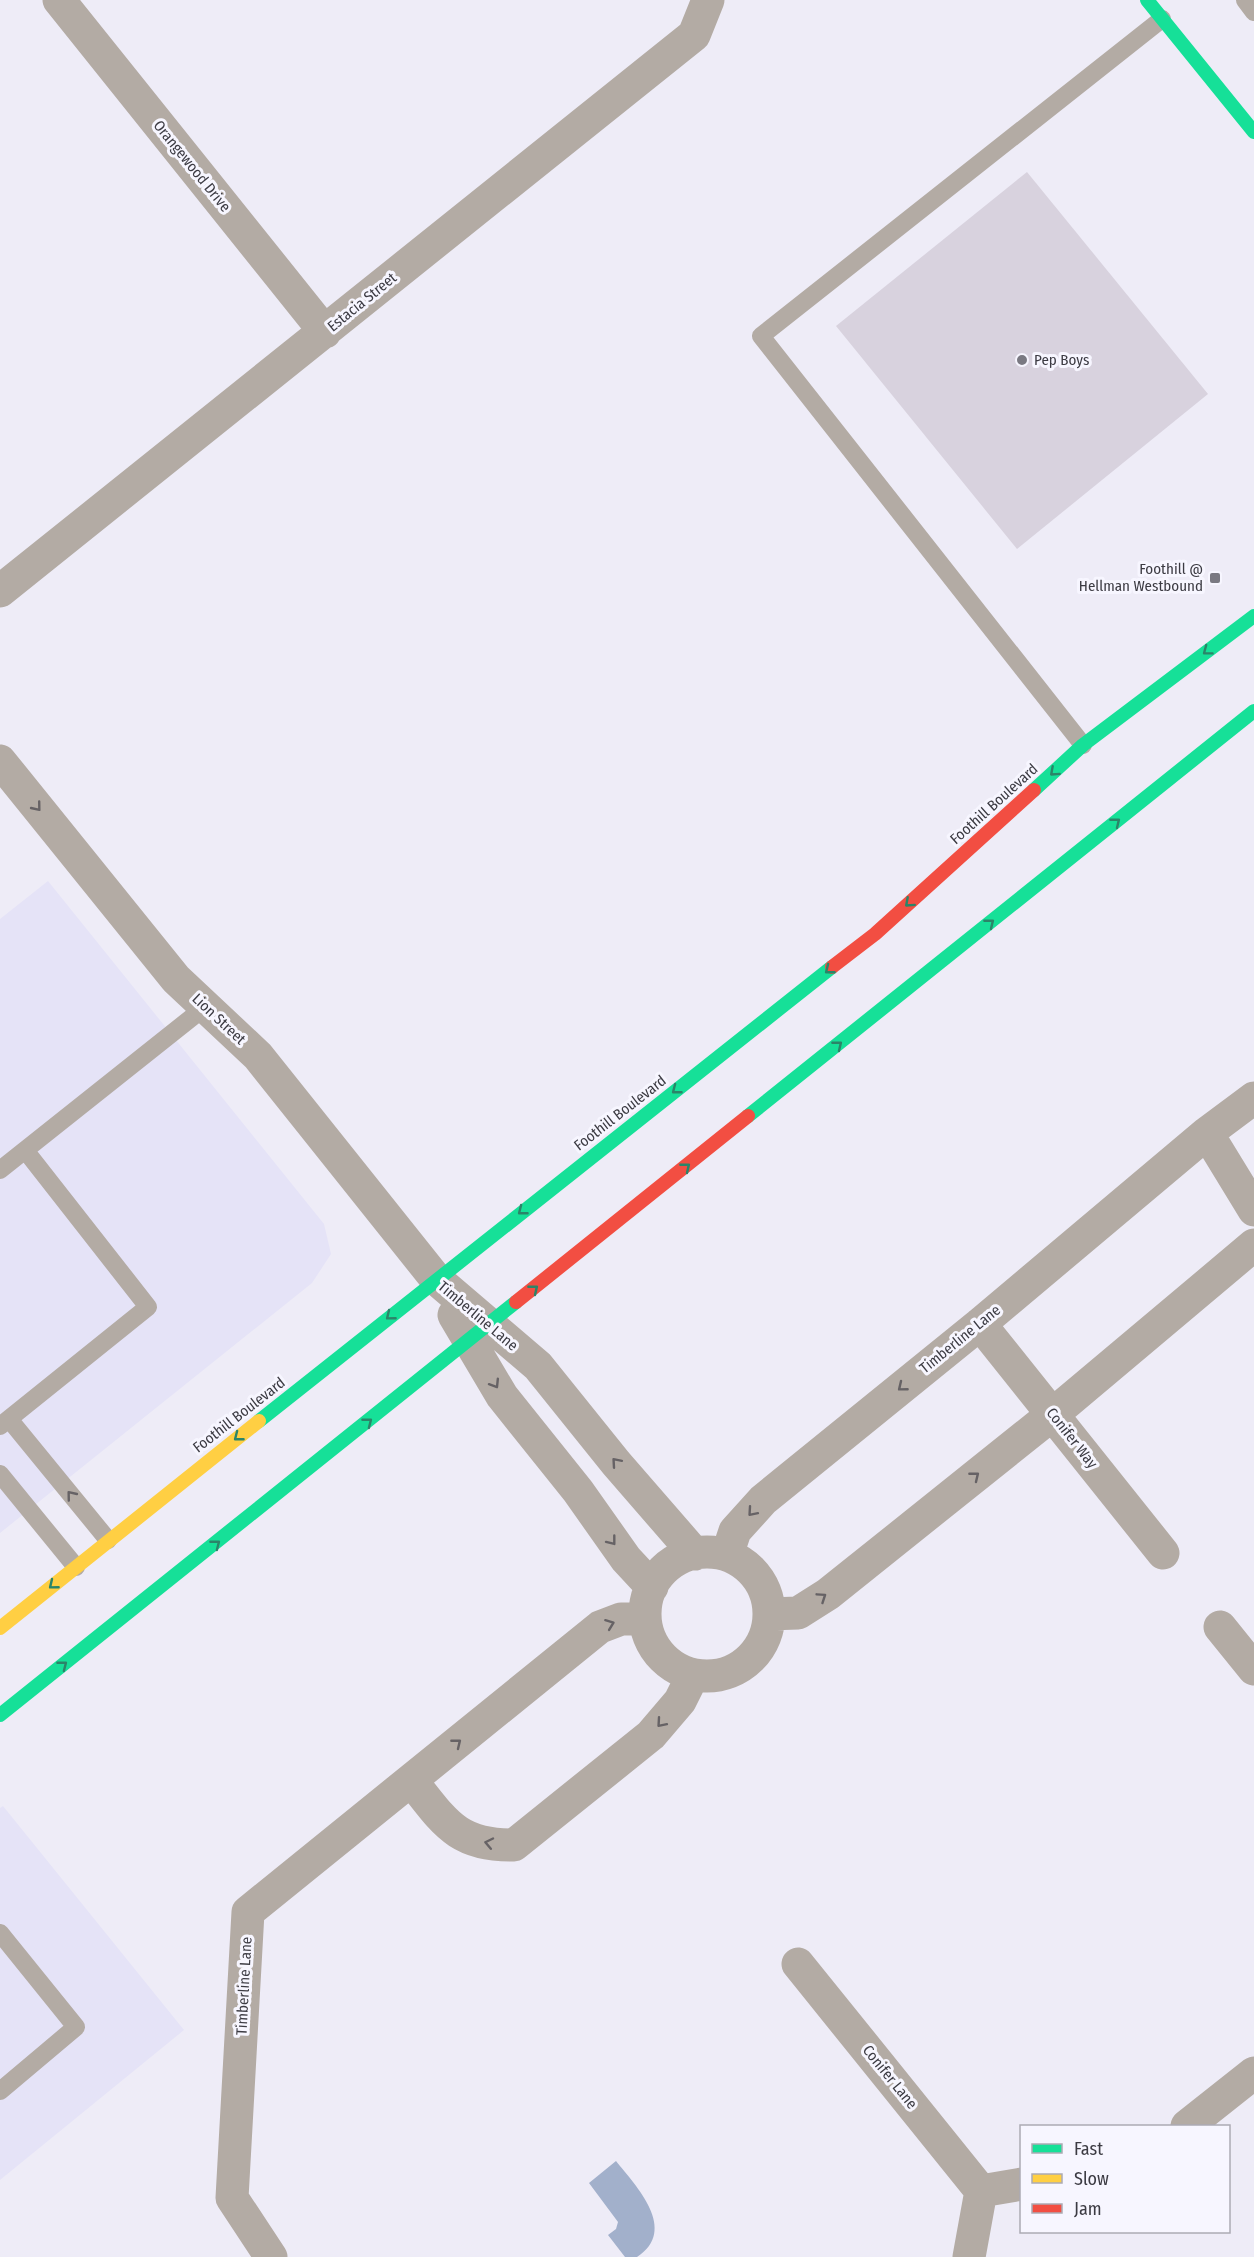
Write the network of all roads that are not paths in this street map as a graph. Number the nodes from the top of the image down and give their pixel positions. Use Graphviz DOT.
graph roads {
  1 [pos="59,0"];
  2 [pos="708,0"];
  3 [pos="1147,0"];
  4 [pos="1245,0"];
  5 [pos="1254,12"];
  6 [pos="1162,19"];
  7 [pos="1254,132"];
  8 [pos="325,332"];
  9 [pos="0,591"];
  10 [pos="1254,616"];
  11 [pos="1254,711"];
  12 [pos="1083,745"];
  13 [pos="0,761"];
  14 [pos="205,1007"];
  15 [pos="1254,1098"];
  16 [pos="1206,1133"];
  17 [pos="25,1150"];
  18 [pos="0,1170"];
  19 [pos="1254,1210"];
  20 [pos="1254,1245"];
  21 [pos="436,1279"];
  22 [pos="980,1324"];
  23 [pos="479,1334"];
  24 [pos="1053,1414"];
  25 [pos="4,1422"];
  26 [pos="0,1474"];
  27 [pos="108,1540"];
  28 [pos="1162,1553"];
  29 [pos="695,1554"];
  30 [pos="727,1555"];
  31 [pos="76,1567"];
  32 [pos="652,1587"];
  33 [pos="769,1614"];
  34 [pos="645,1619"];
  35 [pos="1220,1627"];
  36 [pos="0,1628"];
  37 [pos="1254,1669"];
  38 [pos="693,1675"];
  39 [pos="0,1715"];
  40 [pos="411,1780"];
  41 [pos="0,1933"];
  42 [pos="798,1964"];
  43 [pos="1254,2073"];
  44 [pos="0,2091"];
  45 [pos="1189,2125"];
  46 [pos="1020,2184"];
  47 [pos="981,2191"];
  48 [pos="271,2257"];
  49 [pos="969,2257"];
  1 -- 8 [label="street, Orangewood Drive"];
  2 -- 8 [label="street, Estacia Street"];
  3 -- 6 [label="main road"];
  4 -- 5 [label="lane"];
  6 -- 7 [label="main road"];
  6 -- 12 [label="lane"];
  8 -- 9 [label="street, Estacia Street"];
  10 -- 12 [label="main road, Foothill Boulevard, one-way"];
  23 -- 11 [label="main road, one-way"];
  12 -- 21 [label="main road, Foothill Boulevard, one-way"];
  13 -- 14 [label="street, Lion Street, one-way"];
  14 -- 17 [label="lane"];
  14 -- 21 [label="street, Lion Street"];
  15 -- 16 [label="street, Timberline Lane"];
  16 -- 19 [label="street"];
  16 -- 22 [label="street, Timberline Lane"];
  17 -- 18 [label="lane"];
  17 -- 25 [label="lane"];
  20 -- 24 [label="street"];
  21 -- 23 [label="street, Timberline Lane"];
  21 -- 27 [label="main road, Foothill Boulevard, one-way"];
  22 -- 24 [label="street, Conifer Way"];
  22 -- 30 [label="street, Timberline Lane, one-way"];
  29 -- 23 [label="street, Timberline Lane, one-way"];
  23 -- 32 [label="street, Timberline Lane, one-way"];
  39 -- 23 [label="main road, one-way"];
  24 -- 28 [label="street, Conifer Way"];
  33 -- 24 [label="street, one-way"];
  27 -- 25 [label="lane, one-way"];
  26 -- 31 [label="lane"];
  27 -- 31 [label="main road, Foothill Boulevard"];
  29 -- 30 [label="street"];
  29 -- 32 [label="street"];
  30 -- 33 [label="street"];
  31 -- 36 [label="main road, Foothill Boulevard, one-way"];
  32 -- 34 [label="street"];
  33 -- 38 [label="street"];
  34 -- 38 [label="street"];
  40 -- 34 [label="street, Timberline Lane, one-way"];
  35 -- 37 [label="street"];
  38 -- 40 [label="street, one-way"];
  40 -- 48 [label="street, Timberline Lane"];
  41 -- 44 [label="lane"];
  42 -- 47 [label="street, Conifer Lane"];
  43 -- 45 [label="street"];
  46 -- 47 [label="street"];
  47 -- 49 [label="street"];
}
